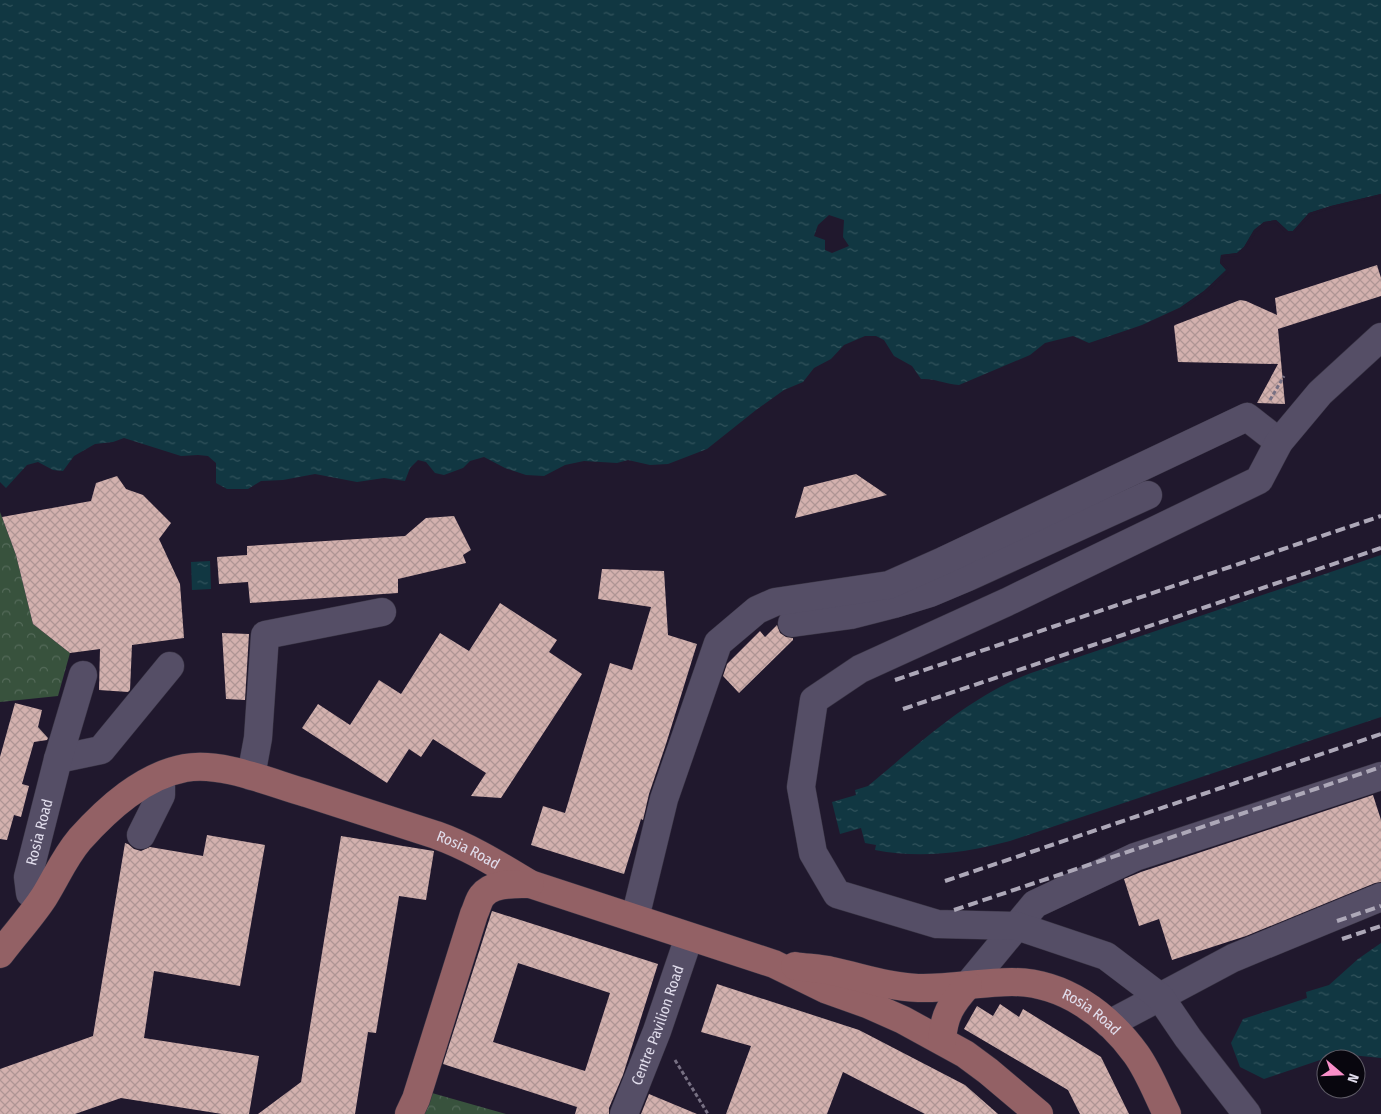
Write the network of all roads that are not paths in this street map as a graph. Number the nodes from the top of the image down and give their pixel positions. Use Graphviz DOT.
graph roads {
  1 [pos="1381,337"];
  2 [pos="1279,442"];
  3 [pos="1148,495"];
  4 [pos="382,612"];
  5 [pos="792,623"];
  6 [pos="170,666"];
  7 [pos="83,675"];
  8 [pos="58,759"];
  9 [pos="251,776"];
  10 [pos="1381,776"];
  11 [pos="157,778"];
  12 [pos="141,835"];
  13 [pos="468,849"];
  14 [pos="530,884"];
  15 [pos="481,896"];
  16 [pos="44,897"];
  17 [pos="1381,897"];
  18 [pos="635,918"];
  19 [pos="1017,926"];
  20 [pos="689,937"];
  21 [pos="0,954"];
  22 [pos="774,964"];
  23 [pos="968,986"];
  24 [pos="1160,997"];
  25 [pos="1109,1024"];
  26 [pos="942,1040"];
  27 [pos="409,1114"];
  28 [pos="624,1114"];
  29 [pos="1039,1114"];
  30 [pos="1167,1114"];
  31 [pos="1247,1114"];
  1 -- 2 [label="lane"];
  2 -- 18 [label="lane"];
  2 -- 19 [label="lane"];
  3 -- 5 [label="lane"];
  4 -- 9 [label="lane"];
  6 -- 8 [label="lane"];
  7 -- 8 [label="lane, Rosia Road"];
  8 -- 16 [label="lane, Rosia Road"];
  9 -- 11 [label="main road, Rosia Road"];
  9 -- 13 [label="main road, Rosia Road"];
  10 -- 19 [label="lane"];
  11 -- 12 [label="lane"];
  11 -- 16 [label="main road, Rosia Road"];
  13 -- 14 [label="main road, Rosia Road"];
  13 -- 15 [label="main road"];
  14 -- 15 [label="main road"];
  14 -- 18 [label="main road, Rosia Road"];
  15 -- 27 [label="main road"];
  16 -- 21 [label="main road, Rosia Road"];
  17 -- 24 [label="lane"];
  18 -- 20 [label="main road, Rosia Road"];
  19 -- 23 [label="lane"];
  19 -- 24 [label="lane"];
  20 -- 22 [label="main road, Rosia Road"];
  20 -- 28 [label="lane, Centre Pavilion Road"];
  22 -- 23 [label="main road, Rosia Road"];
  22 -- 26 [label="main road, Rosia Road"];
  23 -- 25 [label="main road, Rosia Road"];
  23 -- 26 [label="main road"];
  24 -- 25 [label="lane"];
  24 -- 31 [label="lane"];
  25 -- 30 [label="main road, Rosia Road"];
  26 -- 29 [label="main road, Rosia Road"];
}
